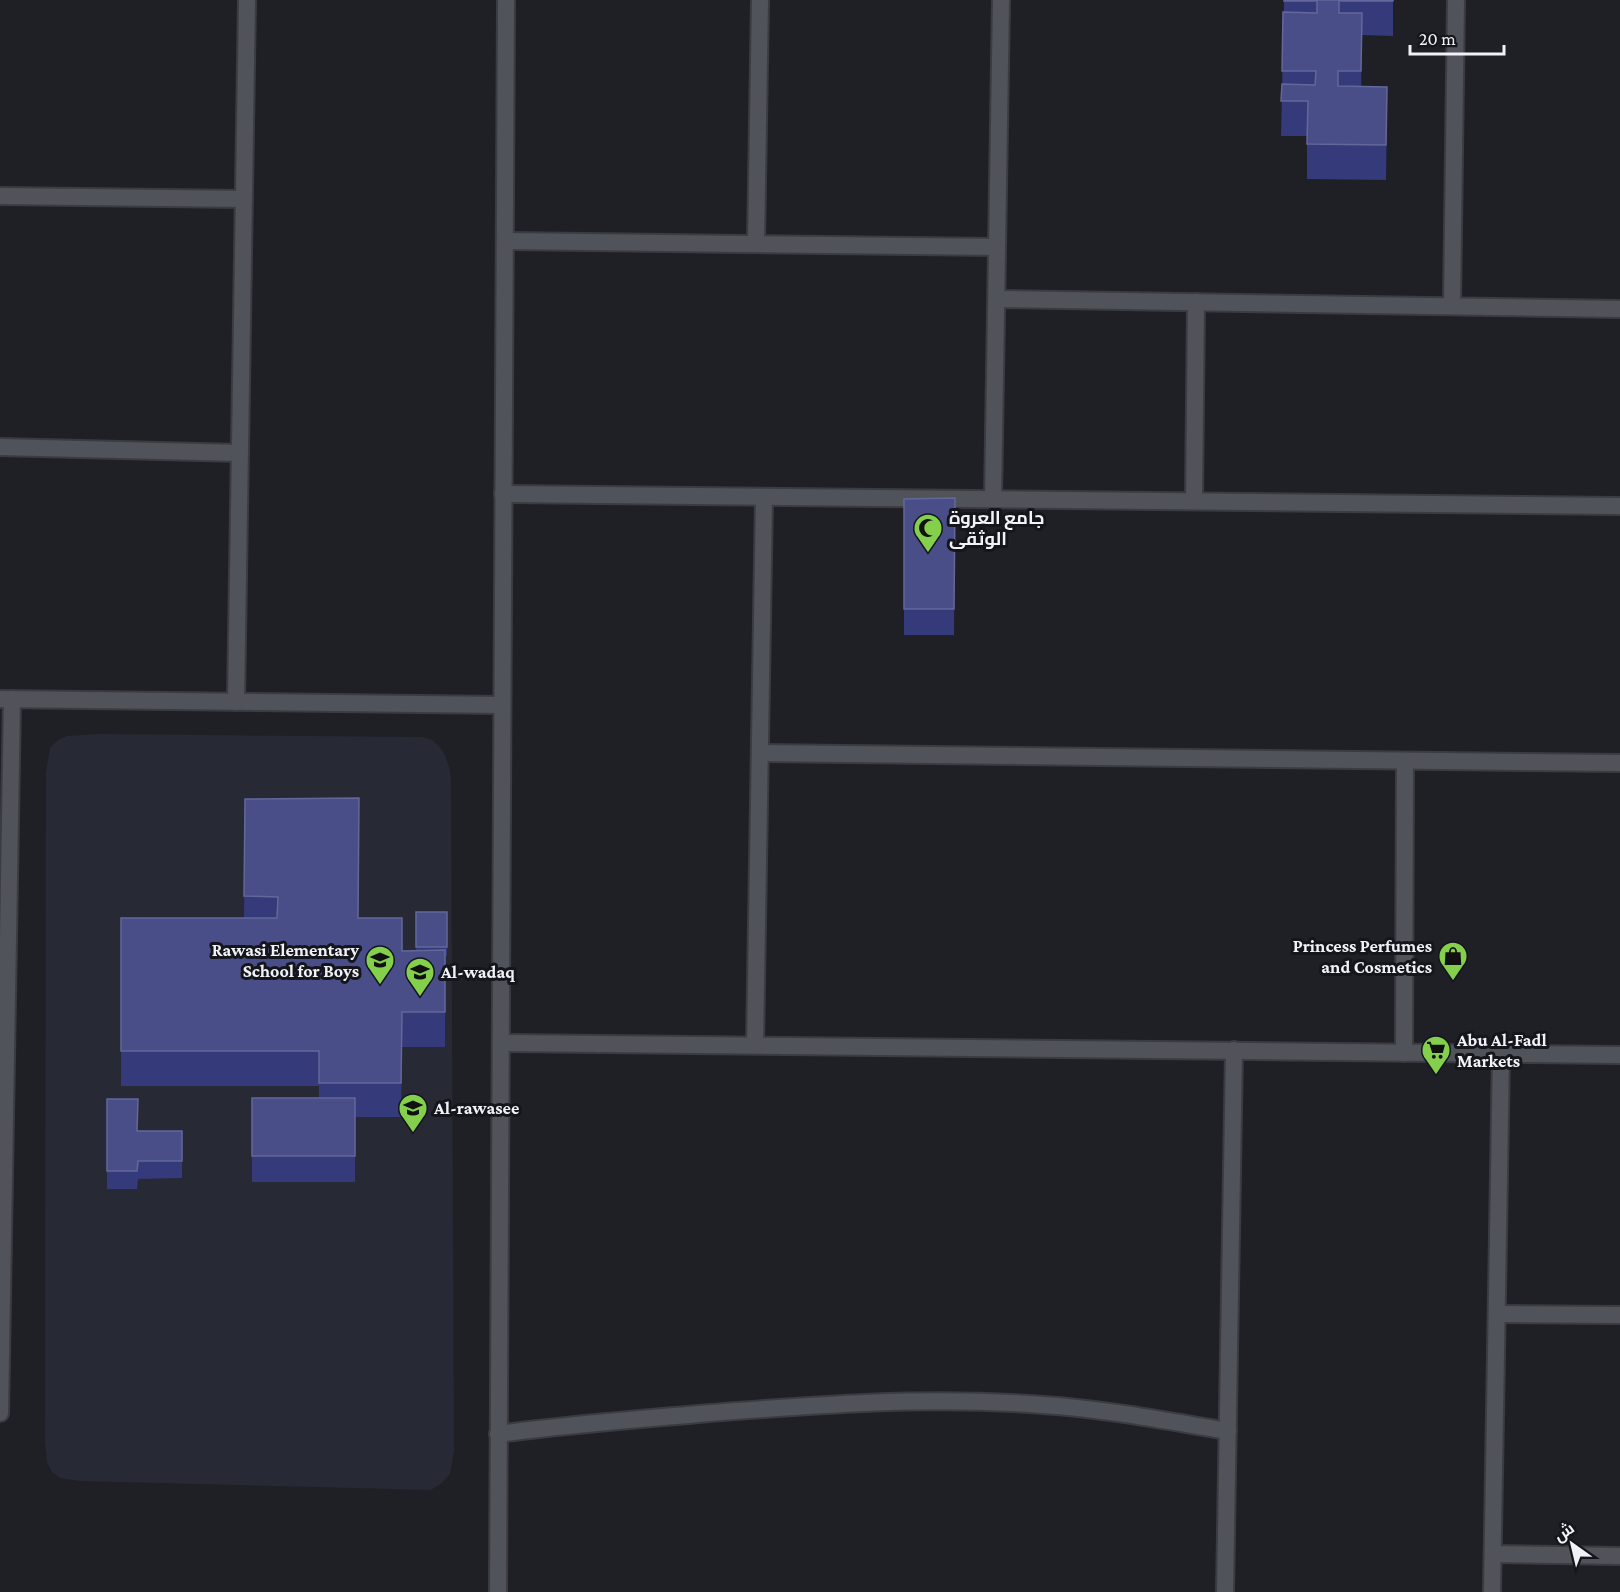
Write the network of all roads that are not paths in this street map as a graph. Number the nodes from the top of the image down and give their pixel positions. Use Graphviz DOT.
graph roads {
  1 [pos="247,0"];
  2 [pos="506,0"];
  3 [pos="760,0"];
  4 [pos="1001,0"];
  5 [pos="1456,0"];
  6 [pos="0,196"];
  7 [pos="244,199"];
  8 [pos="504,241"];
  9 [pos="756,244"];
  10 [pos="997,247"];
  11 [pos="997,298"];
  12 [pos="1196,302"];
  13 [pos="1452,306"];
  14 [pos="1620,309"];
  15 [pos="0,447"];
  16 [pos="240,453"];
  17 [pos="503,494"];
  18 [pos="764,497"];
  19 [pos="993,499"];
  20 [pos="1194,501"];
  21 [pos="1620,506"];
  22 [pos="6,699"];
  23 [pos="236,702"];
  24 [pos="502,705"];
  25 [pos="760,753"];
  26 [pos="1405,761"];
  27 [pos="1620,764"];
  28 [pos="501,1042"];
  29 [pos="755,1045"];
  30 [pos="1234,1050"];
  31 [pos="1404,1053"];
  32 [pos="1501,1054"];
  33 [pos="1620,1055"];
  34 [pos="1497,1314"];
  35 [pos="1620,1315"];
  36 [pos="0,1413"];
  37 [pos="1228,1431"];
  38 [pos="498,1434"];
  39 [pos="1493,1554"];
  40 [pos="1620,1556"];
  41 [pos="498,1592"];
  42 [pos="1225,1592"];
  43 [pos="1492,1592"];
  1 -- 7 [label="street"];
  2 -- 8 [label="street"];
  3 -- 9 [label="street"];
  4 -- 10 [label="street"];
  5 -- 13 [label="street"];
  6 -- 7 [label="street"];
  7 -- 16 [label="street"];
  8 -- 9 [label="street"];
  8 -- 17 [label="street"];
  9 -- 10 [label="street"];
  10 -- 11 [label="street"];
  11 -- 12 [label="street"];
  11 -- 19 [label="street"];
  12 -- 13 [label="street"];
  12 -- 20 [label="street"];
  13 -- 14 [label="street"];
  15 -- 16 [label="street"];
  16 -- 23 [label="street"];
  17 -- 18 [label="street"];
  17 -- 24 [label="street"];
  18 -- 19 [label="street"];
  18 -- 25 [label="street"];
  19 -- 20 [label="street"];
  20 -- 21 [label="street"];
  22 -- 23 [label="street"];
  22 -- 36 [label="street"];
  23 -- 24 [label="street"];
  24 -- 28 [label="street"];
  25 -- 26 [label="street"];
  25 -- 29 [label="street"];
  26 -- 27 [label="street"];
  26 -- 31 [label="street"];
  28 -- 29 [label="street"];
  28 -- 38 [label="street"];
  29 -- 30 [label="street"];
  30 -- 31 [label="street"];
  30 -- 37 [label="street"];
  31 -- 32 [label="street"];
  32 -- 33 [label="street"];
  32 -- 34 [label="street"];
  34 -- 35 [label="street"];
  34 -- 39 [label="street"];
  37 -- 38 [label="street"];
  37 -- 42 [label="street"];
  38 -- 41 [label="street"];
  39 -- 40 [label="street"];
  39 -- 43 [label="street"];
}
